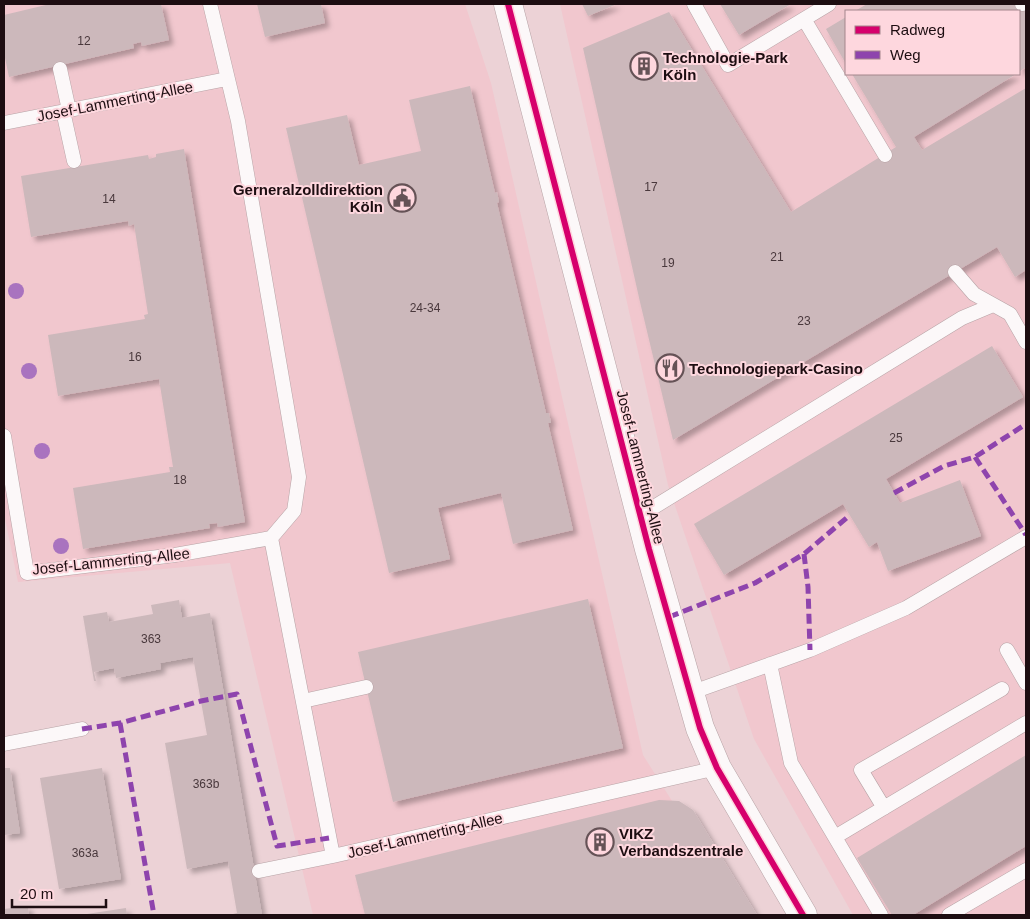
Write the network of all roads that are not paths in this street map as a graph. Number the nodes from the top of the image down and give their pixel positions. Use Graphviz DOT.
graph roads {
  1 [pos="210,4"];
  2 [pos="508,4"];
  3 [pos="694,4"];
  4 [pos="830,4"];
  5 [pos="804,19"];
  6 [pos="60,69"];
  7 [pos="227,80"];
  8 [pos="66,111"];
  9 [pos="4,123"];
  10 [pos="885,155"];
  11 [pos="74,162"];
  12 [pos="955,272"];
  13 [pos="994,305"];
  14 [pos="1026,342"];
  15 [pos="4,436"];
  16 [pos="641,515"];
  17 [pos="1026,537"];
  18 [pos="271,538"];
  19 [pos="1007,650"];
  20 [pos="770,664"];
  21 [pos="1026,683"];
  22 [pos="366,687"];
  23 [pos="1002,689"];
  24 [pos="690,693"];
  25 [pos="303,701"];
  26 [pos="1026,724"];
  27 [pos="82,729"];
  28 [pos="4,744"];
  29 [pos="717,768"];
  30 [pos="884,808"];
  31 [pos="835,837"];
  32 [pos="333,856"];
  33 [pos="1026,870"];
  34 [pos="259,871"];
  35 [pos="803,915"];
  36 [pos="881,915"];
  37 [pos="949,915"];
  1 -- 7 [label="lane"];
  2 -- 16 [label="street, Josef-Lammerting-Allee"];
  3 -- 5 [label="lane"];
  4 -- 5 [label="lane"];
  5 -- 10 [label="lane"];
  6 -- 8 [label="lane"];
  7 -- 8 [label="lane, Josef-Lammerting-Allee"];
  7 -- 18 [label="lane"];
  8 -- 9 [label="lane, Josef-Lammerting-Allee"];
  8 -- 11 [label="lane"];
  12 -- 13 [label="lane"];
  13 -- 14 [label="lane"];
  13 -- 16 [label="lane"];
  15 -- 18 [label="lane, Josef-Lammerting-Allee"];
  16 -- 24 [label="street, Josef-Lammerting-Allee"];
  17 -- 20 [label="lane"];
  18 -- 25 [label="lane, Josef-Lammerting-Allee"];
  19 -- 21 [label="lane"];
  20 -- 24 [label="lane"];
  20 -- 31 [label="lane"];
  22 -- 25 [label="lane"];
  23 -- 30 [label="lane"];
  24 -- 29 [label="street, Josef-Lammerting-Allee"];
  25 -- 32 [label="lane, Josef-Lammerting-Allee"];
  26 -- 30 [label="lane"];
  27 -- 28 [label="lane"];
  29 -- 32 [label="lane, Josef-Lammerting-Allee"];
  29 -- 35 [label="street, Josef-Lammerting-Allee"];
  30 -- 31 [label="lane"];
  31 -- 36 [label="lane"];
  32 -- 34 [label="lane"];
  33 -- 37 [label="lane"];
}
